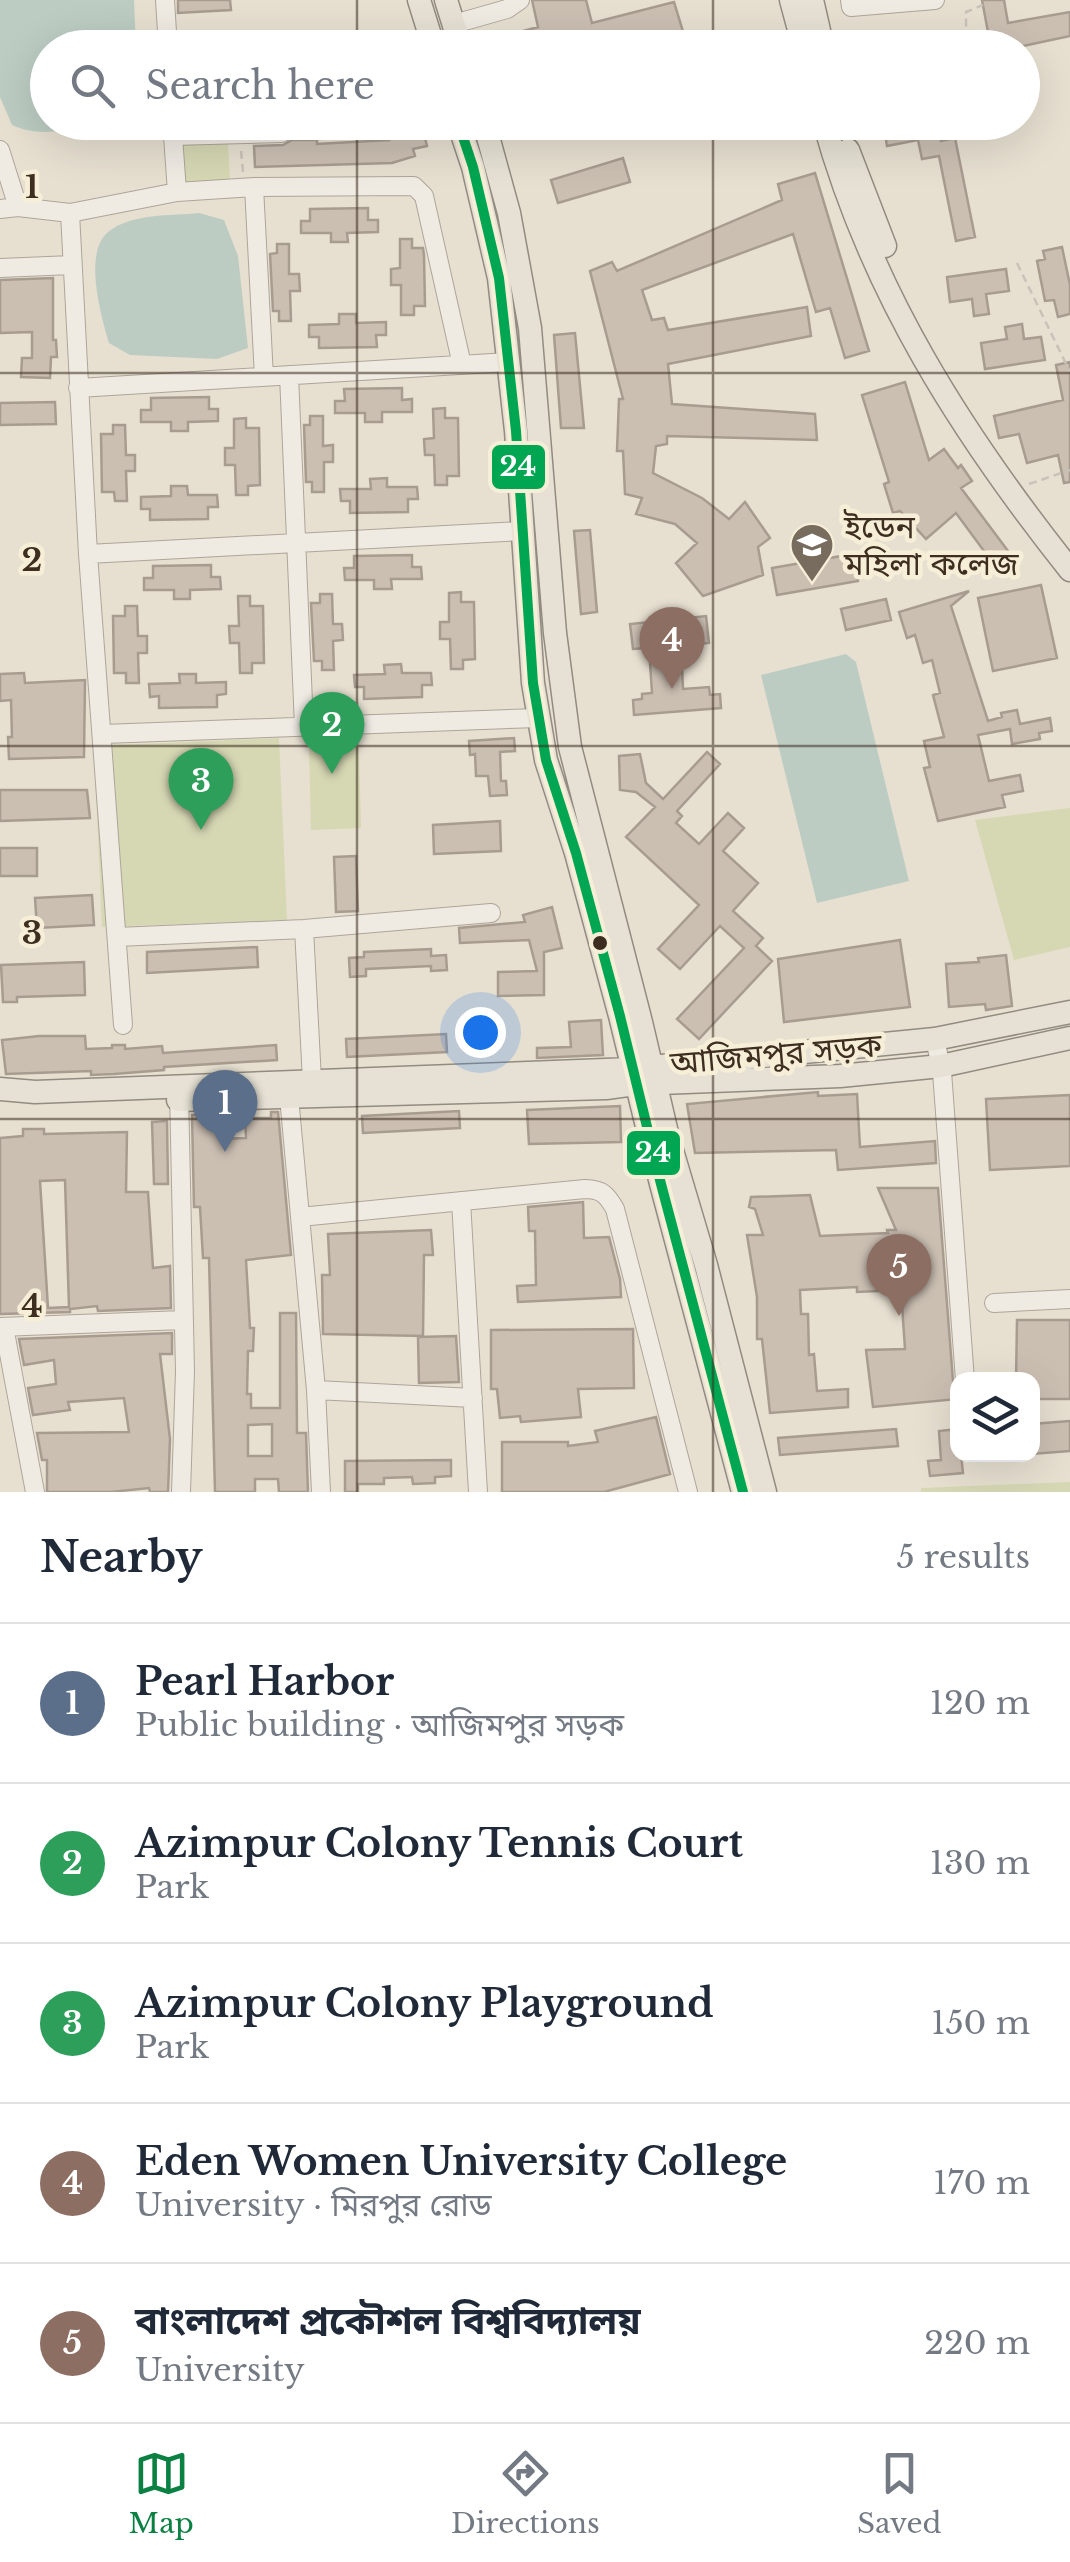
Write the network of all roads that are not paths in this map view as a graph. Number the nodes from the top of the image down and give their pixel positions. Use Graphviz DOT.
graph roads {
  1 [pos="165,0"];
  2 [pos="419,0"];
  3 [pos="446,0"];
  4 [pos="520,0"];
  5 [pos="791,0"];
  6 [pos="812,0"];
  7 [pos="850,0"];
  8 [pos="935,0"];
  9 [pos="454,24"];
  10 [pos="167,30"];
  11 [pos="428,30"];
  12 [pos="456,30"];
  13 [pos="799,30"];
  14 [pos="819,30"];
  15 [pos="173,140"];
  16 [pos="464,140"];
  17 [pos="489,140"];
  18 [pos="830,140"];
  19 [pos="847,140"];
  20 [pos="0,150"];
  21 [pos="250,188"];
  22 [pos="176,192"];
  23 [pos="9,208"];
  24 [pos="70,213"];
  25 [pos="72,265"];
  26 [pos="0,268"];
  27 [pos="509,362"];
  28 [pos="462,364"];
  29 [pos="288,375"];
  30 [pos="264,377"];
  31 [pos="78,388"];
  32 [pos="522,530"];
  33 [pos="296,543"];
  34 [pos="1070,552"];
  35 [pos="88,554"];
  36 [pos="1070,570"];
  37 [pos="538,718"];
  38 [pos="304,726"];
  39 [pos="103,734"];
  40 [pos="491,913"];
  41 [pos="304,929"];
  42 [pos="118,937"];
  43 [pos="1070,1012"];
  44 [pos="123,1026"];
  45 [pos="1070,1038"];
  46 [pos="936,1039"];
  47 [pos="941,1066"];
  48 [pos="645,1084"];
  49 [pos="296,1086"];
  50 [pos="0,1089"];
  51 [pos="179,1093"];
  52 [pos="0,1104"];
  53 [pos="462,1201"];
  54 [pos="300,1217"];
  55 [pos="1070,1300"];
  56 [pos="994,1303"];
  57 [pos="183,1320"];
  58 [pos="2,1327"];
  59 [pos="964,1372"];
  60 [pos="316,1390"];
  61 [pos="472,1398"];
  62 [pos="34,1492"];
  63 [pos="181,1492"];
  64 [pos="321,1492"];
  65 [pos="478,1492"];
  66 [pos="688,1492"];
  67 [pos="743,1492"];
  68 [pos="766,1492"];
  1 -- 10 [label="street"];
  2 -- 11 [label="main road"];
  3 -- 9 [label="main road"];
  4 -- 9 [label="street"];
  5 -- 13 [label="main road"];
  6 -- 14 [label="main road"];
  7 -- 8 [label="street"];
  9 -- 12 [label="main road"];
  15 -- 22 [label="street"];
  16 -- 27 [label="main road"];
  17 -- 48 [label="main road"];
  18 -- 36 [label="main road"];
  19 -- 34 [label="main road"];
  20 -- 23 [label="street"];
  21 -- 22 [label="street"];
  21 -- 28 [label="street"];
  21 -- 30 [label="street"];
  22 -- 24 [label="street"];
  23 -- 24 [label="street"];
  24 -- 25 [label="street"];
  25 -- 26 [label="street"];
  25 -- 31 [label="street"];
  27 -- 28 [label="street"];
  27 -- 32 [label="main road"];
  28 -- 29 [label="street"];
  29 -- 30 [label="street"];
  29 -- 33 [label="street"];
  30 -- 31 [label="street"];
  31 -- 35 [label="street"];
  32 -- 33 [label="street"];
  32 -- 37 [label="main road"];
  33 -- 35 [label="street"];
  33 -- 38 [label="street"];
  35 -- 39 [label="street"];
  37 -- 38 [label="street"];
  37 -- 48 [label="main road"];
  38 -- 39 [label="street"];
  39 -- 42 [label="street"];
  40 -- 41 [label="street"];
  41 -- 42 [label="street"];
  41 -- 49 [label="street"];
  42 -- 44 [label="street"];
  43 -- 46 [label="main road, আজিমপুর সড়ক"];
  45 -- 47 [label="main road, আজিমপুর সড়ক"];
  46 -- 47 [label="street"];
  46 -- 48 [label="main road, আজিমপুর সড়ক"];
  47 -- 48 [label="main road, আজিমপুর সড়ক"];
  47 -- 59 [label="street"];
  48 -- 49 [label="main road, আজিমপুর সড়ক"];
  48 -- 67 [label="main road"];
  48 -- 68 [label="main road"];
  49 -- 51 [label="main road, আজিমপুর সড়ক"];
  49 -- 54 [label="street"];
  50 -- 51 [label="main road, আজিমপুর সড়ক"];
  51 -- 52 [label="main road, আজিমপুর সড়ক"];
  51 -- 57 [label="street"];
  53 -- 54 [label="street"];
  53 -- 61 [label="street"];
  53 -- 66 [label="street"];
  54 -- 60 [label="street"];
  55 -- 56 [label="street"];
  57 -- 58 [label="street"];
  57 -- 63 [label="street"];
  58 -- 62 [label="street"];
  60 -- 61 [label="street"];
  60 -- 64 [label="street"];
  61 -- 65 [label="street"];
}
